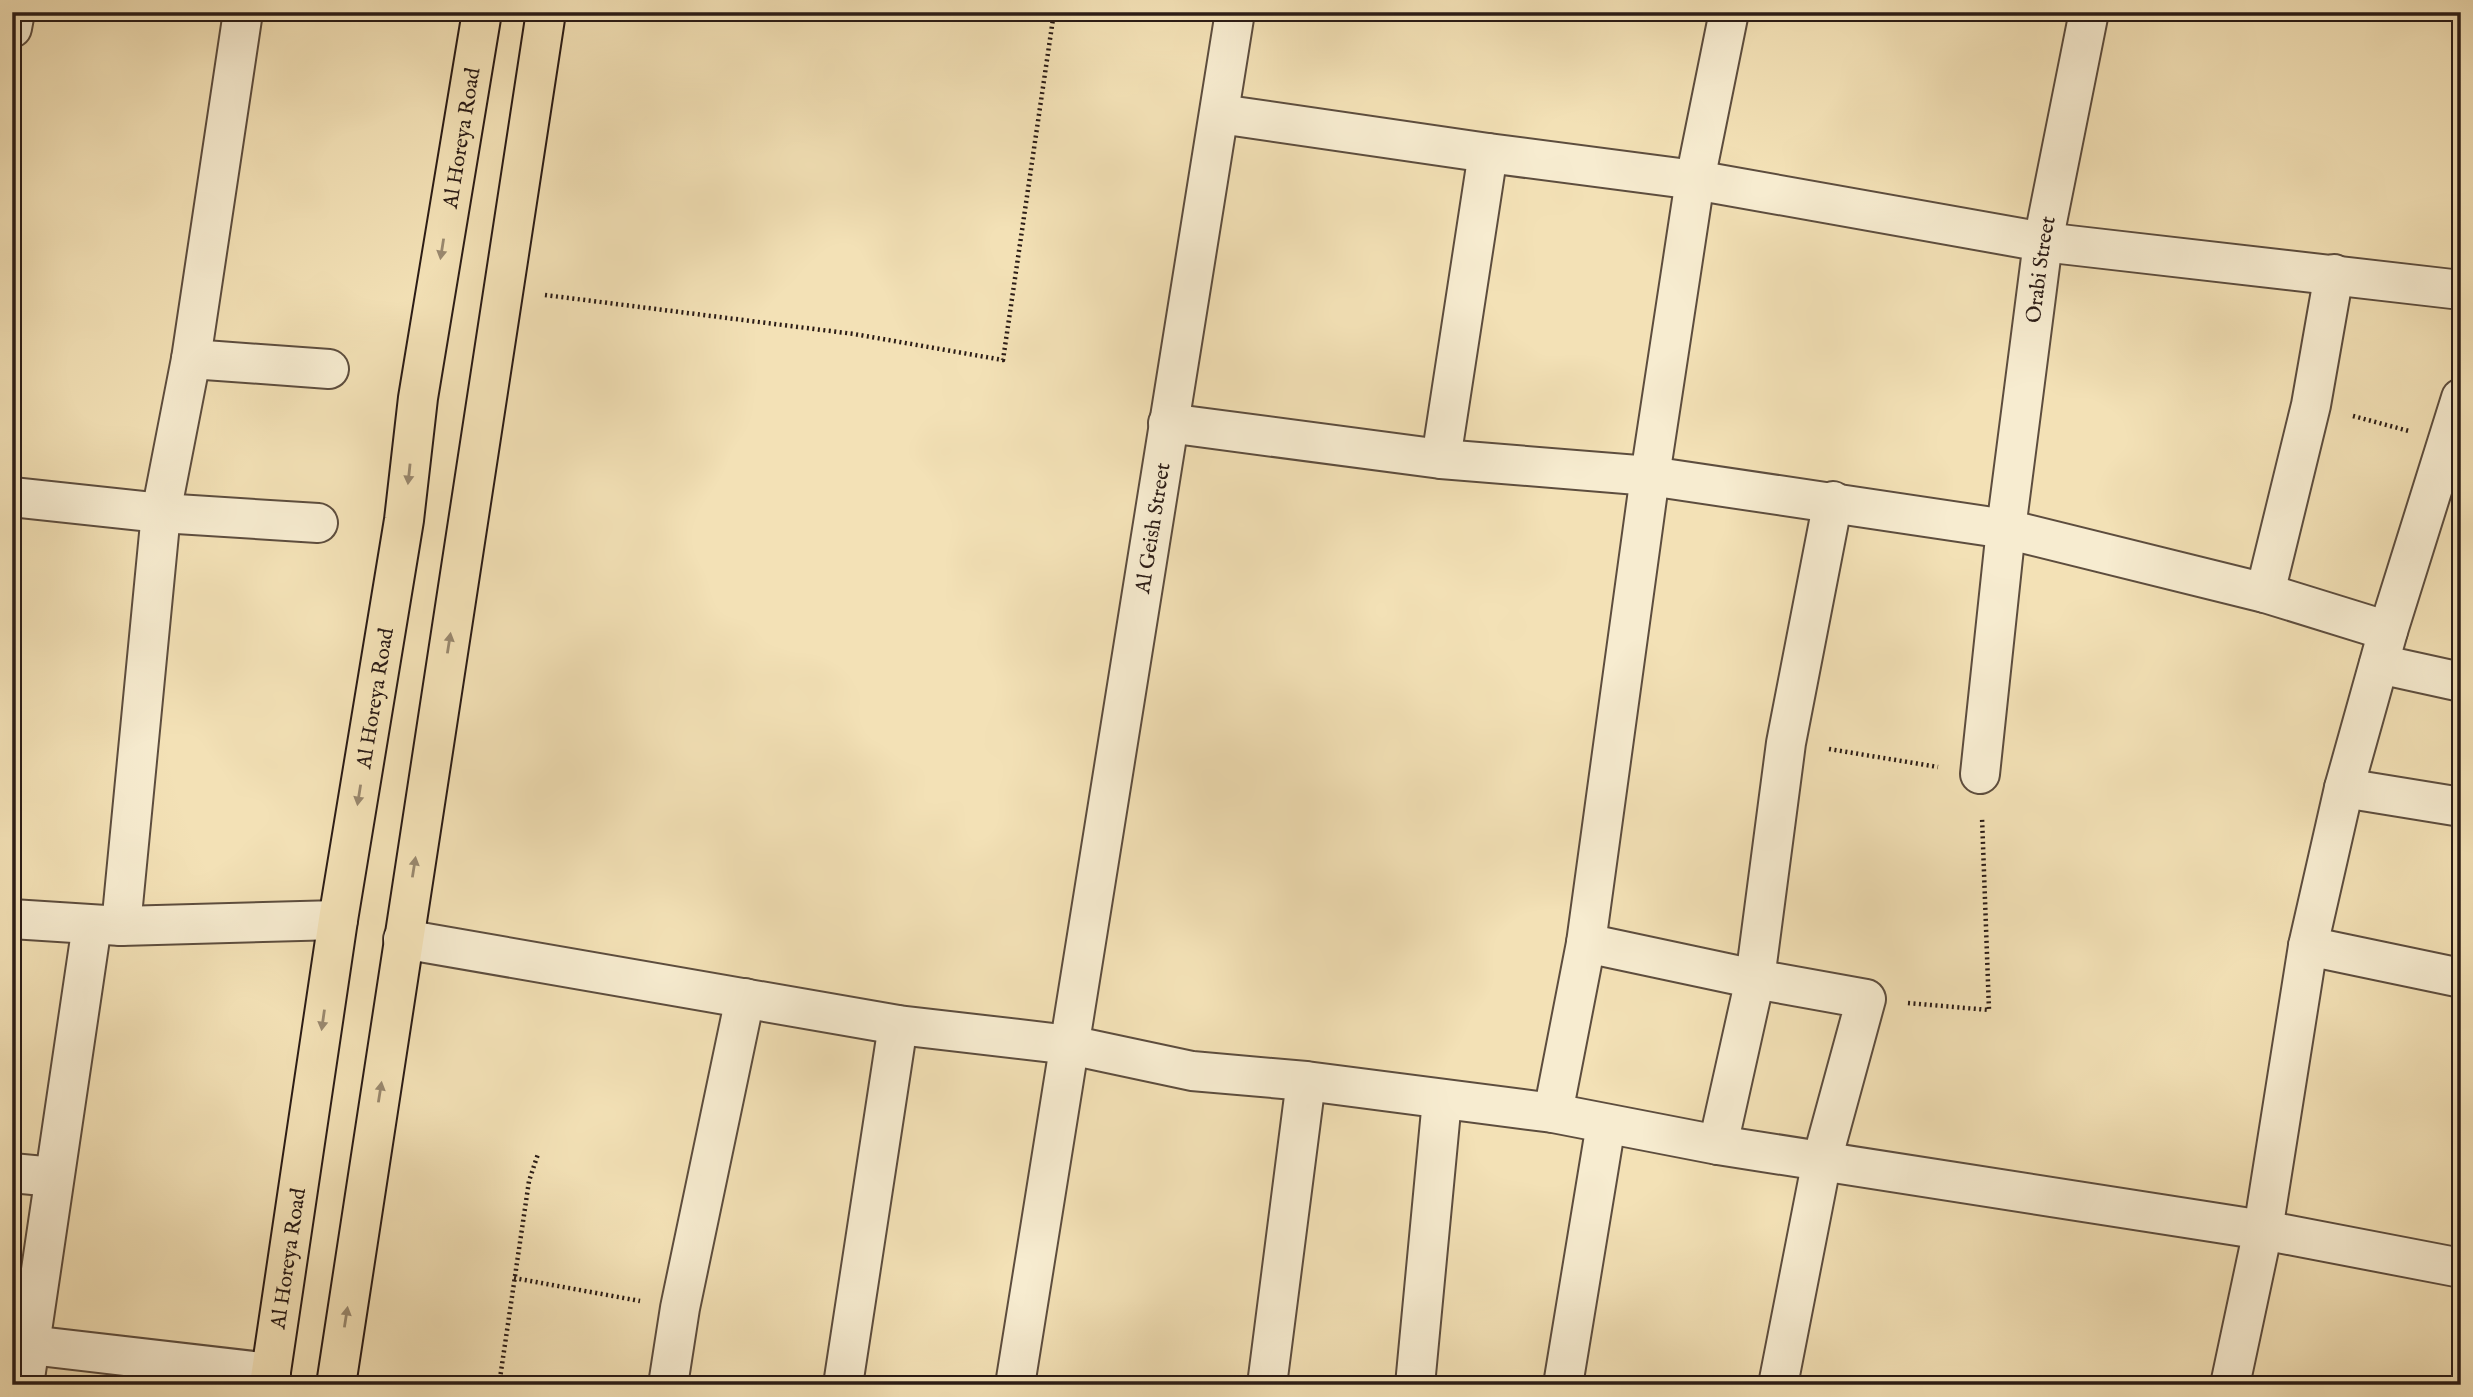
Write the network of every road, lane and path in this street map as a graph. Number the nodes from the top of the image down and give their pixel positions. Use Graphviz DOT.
graph roads {
  1 [pos="15,12"];
  2 [pos="243,12"];
  3 [pos="482,12"];
  4 [pos="547,12"];
  5 [pos="1054,12"];
  6 [pos="1235,12"];
  7 [pos="1729,12"];
  8 [pos="2089,12"];
  9 [pos="12,28"];
  10 [pos="1220,114"];
  11 [pos="1488,153"];
  12 [pos="1695,180"];
  13 [pos="2043,242"];
  14 [pos="2334,274"];
  15 [pos="504,289"];
  16 [pos="2461,290"];
  17 [pos="191,359"];
  18 [pos="329,369"];
  19 [pos="2461,398"];
  20 [pos="2311,405"];
  21 [pos="1168,423"];
  22 [pos="2455,442"];
  23 [pos="1441,458"];
  24 [pos="1650,476"];
  25 [pos="12,497"];
  26 [pos="1833,501"];
  27 [pos="161,513"];
  28 [pos="318,523"];
  29 [pos="2006,529"];
  30 [pos="2265,593"];
  31 [pos="2384,647"];
  32 [pos="2461,682"];
  33 [pos="1786,743"];
  34 [pos="1980,774"];
  35 [pos="2344,788"];
  36 [pos="2461,807"];
  37 [pos="12,919"];
  38 [pos="338,920"];
  39 [pos="107,925"];
  40 [pos="403,939"];
  41 [pos="1586,943"];
  42 [pos="2308,946"];
  43 [pos="2461,978"];
  44 [pos="1755,979"];
  45 [pos="746,998"];
  46 [pos="1866,999"];
  47 [pos="898,1025"];
  48 [pos="1070,1045"];
  49 [pos="1306,1081"];
  50 [pos="1442,1100"];
  51 [pos="1553,1113"];
  52 [pos="1606,1124"];
  53 [pos="1718,1145"];
  54 [pos="538,1154"];
  55 [pos="1822,1160"];
  56 [pos="12,1173"];
  57 [pos="54,1177"];
  58 [pos="2263,1230"];
  59 [pos="2461,1268"];
  60 [pos="514,1278"];
  61 [pos="24,1301"];
  62 [pos="680,1308"];
  63 [pos="30,1345"];
  64 [pos="270,1379"];
  65 [pos="24,1385"];
  66 [pos="336,1385"];
  67 [pos="499,1385"];
  68 [pos="668,1385"];
  69 [pos="843,1385"];
  70 [pos="1016,1385"];
  71 [pos="1267,1385"];
  72 [pos="1415,1385"];
  73 [pos="1563,1385"];
  74 [pos="1778,1385"];
  75 [pos="2230,1385"];
  1 -- 9 [label="street"];
  2 -- 17 [label="street"];
  3 -- 38 [label="main road, Al Horeya Road, one-way"];
  4 -- 15 [label="main road"];
  5 -- 15 [label="path"];
  6 -- 10 [label="street, Al Geish Street"];
  7 -- 12 [label="street"];
  8 -- 13 [label="street, Orabi Street"];
  10 -- 11 [label="street"];
  10 -- 21 [label="street, Al Geish Street"];
  11 -- 12 [label="street"];
  11 -- 23 [label="street"];
  12 -- 13 [label="street"];
  12 -- 24 [label="street"];
  13 -- 14 [label="street"];
  13 -- 29 [label="street, Orabi Street"];
  14 -- 16 [label="street"];
  14 -- 20 [label="street"];
  40 -- 15 [label="main road, one-way"];
  17 -- 18 [label="street"];
  17 -- 27 [label="street"];
  19 -- 22 [label="street"];
  20 -- 22 [label="path"];
  20 -- 30 [label="street"];
  21 -- 23 [label="street"];
  21 -- 48 [label="street, Al Geish Street"];
  22 -- 31 [label="street"];
  23 -- 24 [label="street"];
  24 -- 26 [label="street"];
  24 -- 41 [label="street"];
  25 -- 27 [label="street"];
  26 -- 29 [label="street"];
  26 -- 33 [label="street"];
  27 -- 28 [label="street"];
  27 -- 39 [label="street"];
  29 -- 30 [label="street"];
  29 -- 34 [label="street, Orabi Street"];
  30 -- 31 [label="street"];
  31 -- 32 [label="street"];
  31 -- 35 [label="street"];
  33 -- 34 [label="path"];
  33 -- 44 [label="street"];
  34 -- 46 [label="path"];
  35 -- 36 [label="street"];
  35 -- 42 [label="street"];
  37 -- 39 [label="street"];
  38 -- 39 [label="street"];
  38 -- 64 [label="main road, Al Horeya Road, one-way"];
  39 -- 57 [label="street"];
  40 -- 45 [label="street"];
  66 -- 40 [label="main road, one-way"];
  41 -- 44 [label="street"];
  41 -- 51 [label="street"];
  42 -- 43 [label="street"];
  42 -- 58 [label="street"];
  44 -- 46 [label="street"];
  44 -- 53 [label="street"];
  45 -- 47 [label="street"];
  45 -- 62 [label="street"];
  46 -- 55 [label="street"];
  47 -- 48 [label="street"];
  47 -- 69 [label="street"];
  48 -- 49 [label="street"];
  48 -- 70 [label="street, Al Geish Street"];
  49 -- 50 [label="street"];
  49 -- 71 [label="street"];
  50 -- 51 [label="street"];
  50 -- 72 [label="street"];
  51 -- 52 [label="street"];
  52 -- 53 [label="street"];
  52 -- 73 [label="street"];
  53 -- 55 [label="street"];
  54 -- 60 [label="path"];
  55 -- 58 [label="street"];
  55 -- 74 [label="street"];
  56 -- 57 [label="street"];
  57 -- 61 [label="street"];
  58 -- 59 [label="street"];
  58 -- 75 [label="street"];
  60 -- 62 [label="path"];
  60 -- 67 [label="path"];
  61 -- 63 [label="street"];
  62 -- 68 [label="street"];
  63 -- 64 [label="street"];
  63 -- 65 [label="street"];
}
